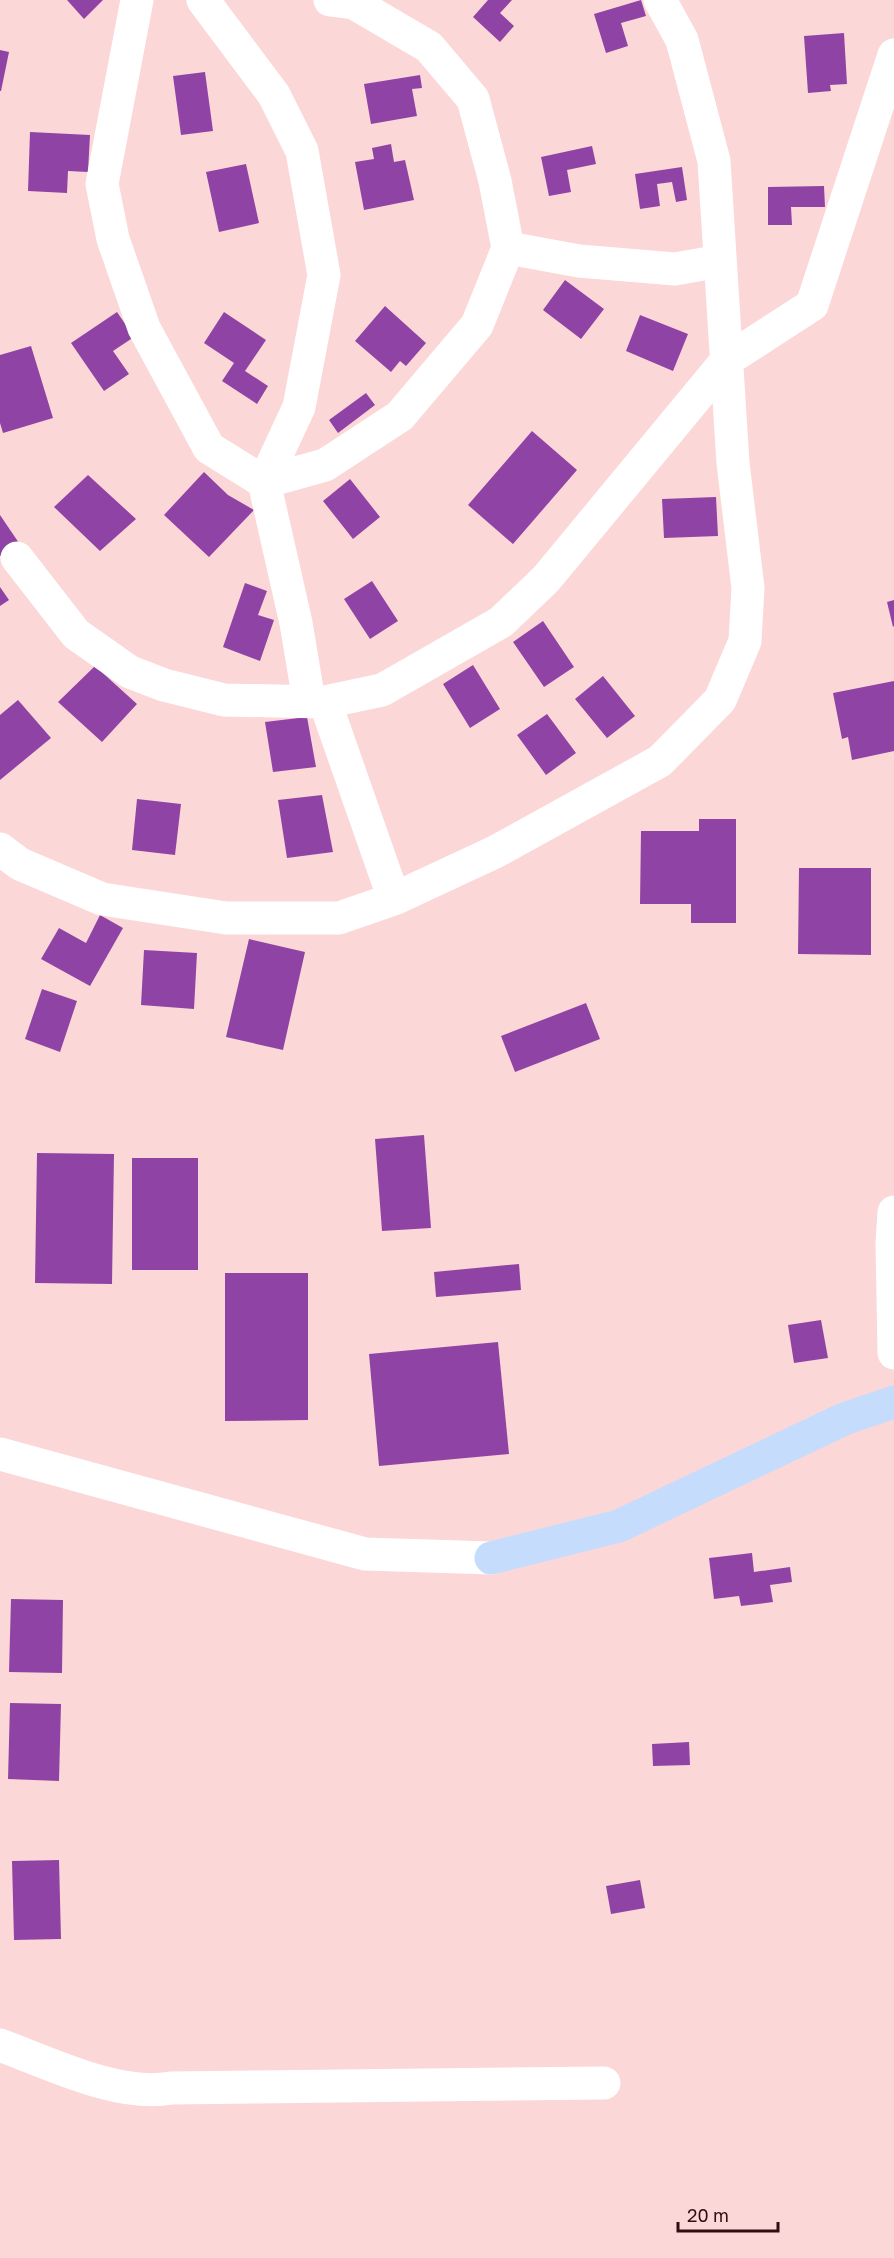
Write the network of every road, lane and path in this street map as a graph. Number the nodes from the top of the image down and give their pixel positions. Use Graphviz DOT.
graph roads {
  1 [pos="137,0"];
  2 [pos="330,0"];
  3 [pos="660,0"];
  4 [pos="211,1"];
  5 [pos="894,55"];
  6 [pos="508,248"];
  7 [pos="720,261"];
  8 [pos="727,360"];
  9 [pos="264,482"];
  10 [pos="17,558"];
  11 [pos="317,701"];
  12 [pos="0,849"];
  13 [pos="394,899"];
  14 [pos="894,1212"];
  15 [pos="894,1353"];
  16 [pos="894,1402"];
  17 [pos="0,1454"];
  18 [pos="0,2045"];
  19 [pos="604,2083"];
  1 -- 9 [label="street"];
  2 -- 6 [label="street"];
  3 -- 7 [label="street"];
  4 -- 9 [label="street"];
  5 -- 8 [label="street"];
  6 -- 7 [label="street"];
  6 -- 9 [label="street"];
  7 -- 8 [label="street"];
  8 -- 11 [label="street"];
  8 -- 13 [label="street"];
  9 -- 11 [label="street"];
  10 -- 11 [label="street"];
  11 -- 13 [label="street"];
  12 -- 13 [label="street"];
  14 -- 15 [label="street"];
  16 -- 17 [label="street"];
  18 -- 19 [label="street"];
}
